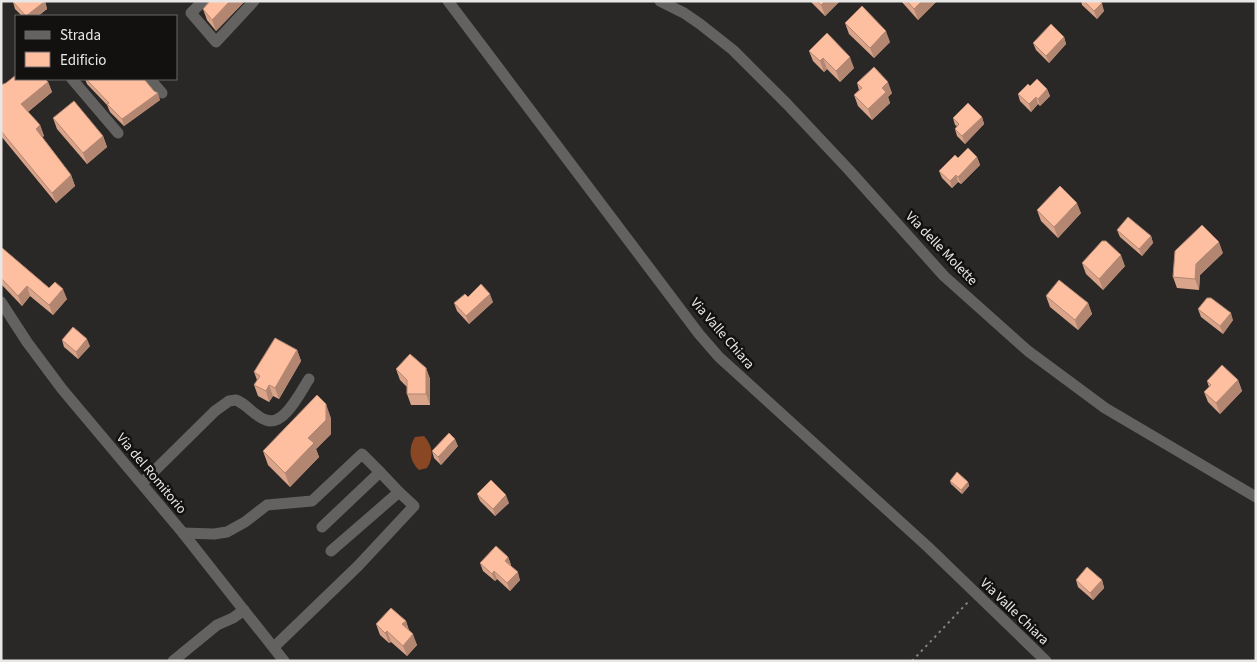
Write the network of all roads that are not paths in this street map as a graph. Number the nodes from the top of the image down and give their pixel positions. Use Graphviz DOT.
graph roads {
  1 [pos="203,1"];
  2 [pos="254,1"];
  3 [pos="448,1"];
  4 [pos="660,1"];
  5 [pos="73,80"];
  6 [pos="151,80"];
  7 [pos="162,93"];
  8 [pos="118,133"];
  9 [pos="1,302"];
  10 [pos="309,379"];
  11 [pos="380,472"];
  12 [pos="142,484"];
  13 [pos="399,492"];
  14 [pos="1256,497"];
  15 [pos="322,528"];
  16 [pos="183,533"];
  17 [pos="331,551"];
  18 [pos="244,610"];
  19 [pos="274,647"];
  20 [pos="173,661"];
  21 [pos="284,661"];
  22 [pos="1046,661"];
  1 -- 2 [label="street"];
  3 -- 22 [label="street, Via Valle Chiara"];
  4 -- 14 [label="street, Via delle Molette"];
  5 -- 8 [label="street"];
  6 -- 7 [label="street"];
  9 -- 12 [label="street, Via del Romitorio"];
  10 -- 12 [label="street"];
  11 -- 13 [label="street"];
  11 -- 15 [label="street"];
  11 -- 16 [label="street"];
  12 -- 16 [label="street, Via del Romitorio"];
  13 -- 17 [label="street"];
  13 -- 19 [label="street"];
  16 -- 18 [label="street, Via del Romitorio"];
  18 -- 19 [label="street, Via del Romitorio"];
  18 -- 20 [label="street"];
  19 -- 21 [label="street, Via del Romitorio"];
}
